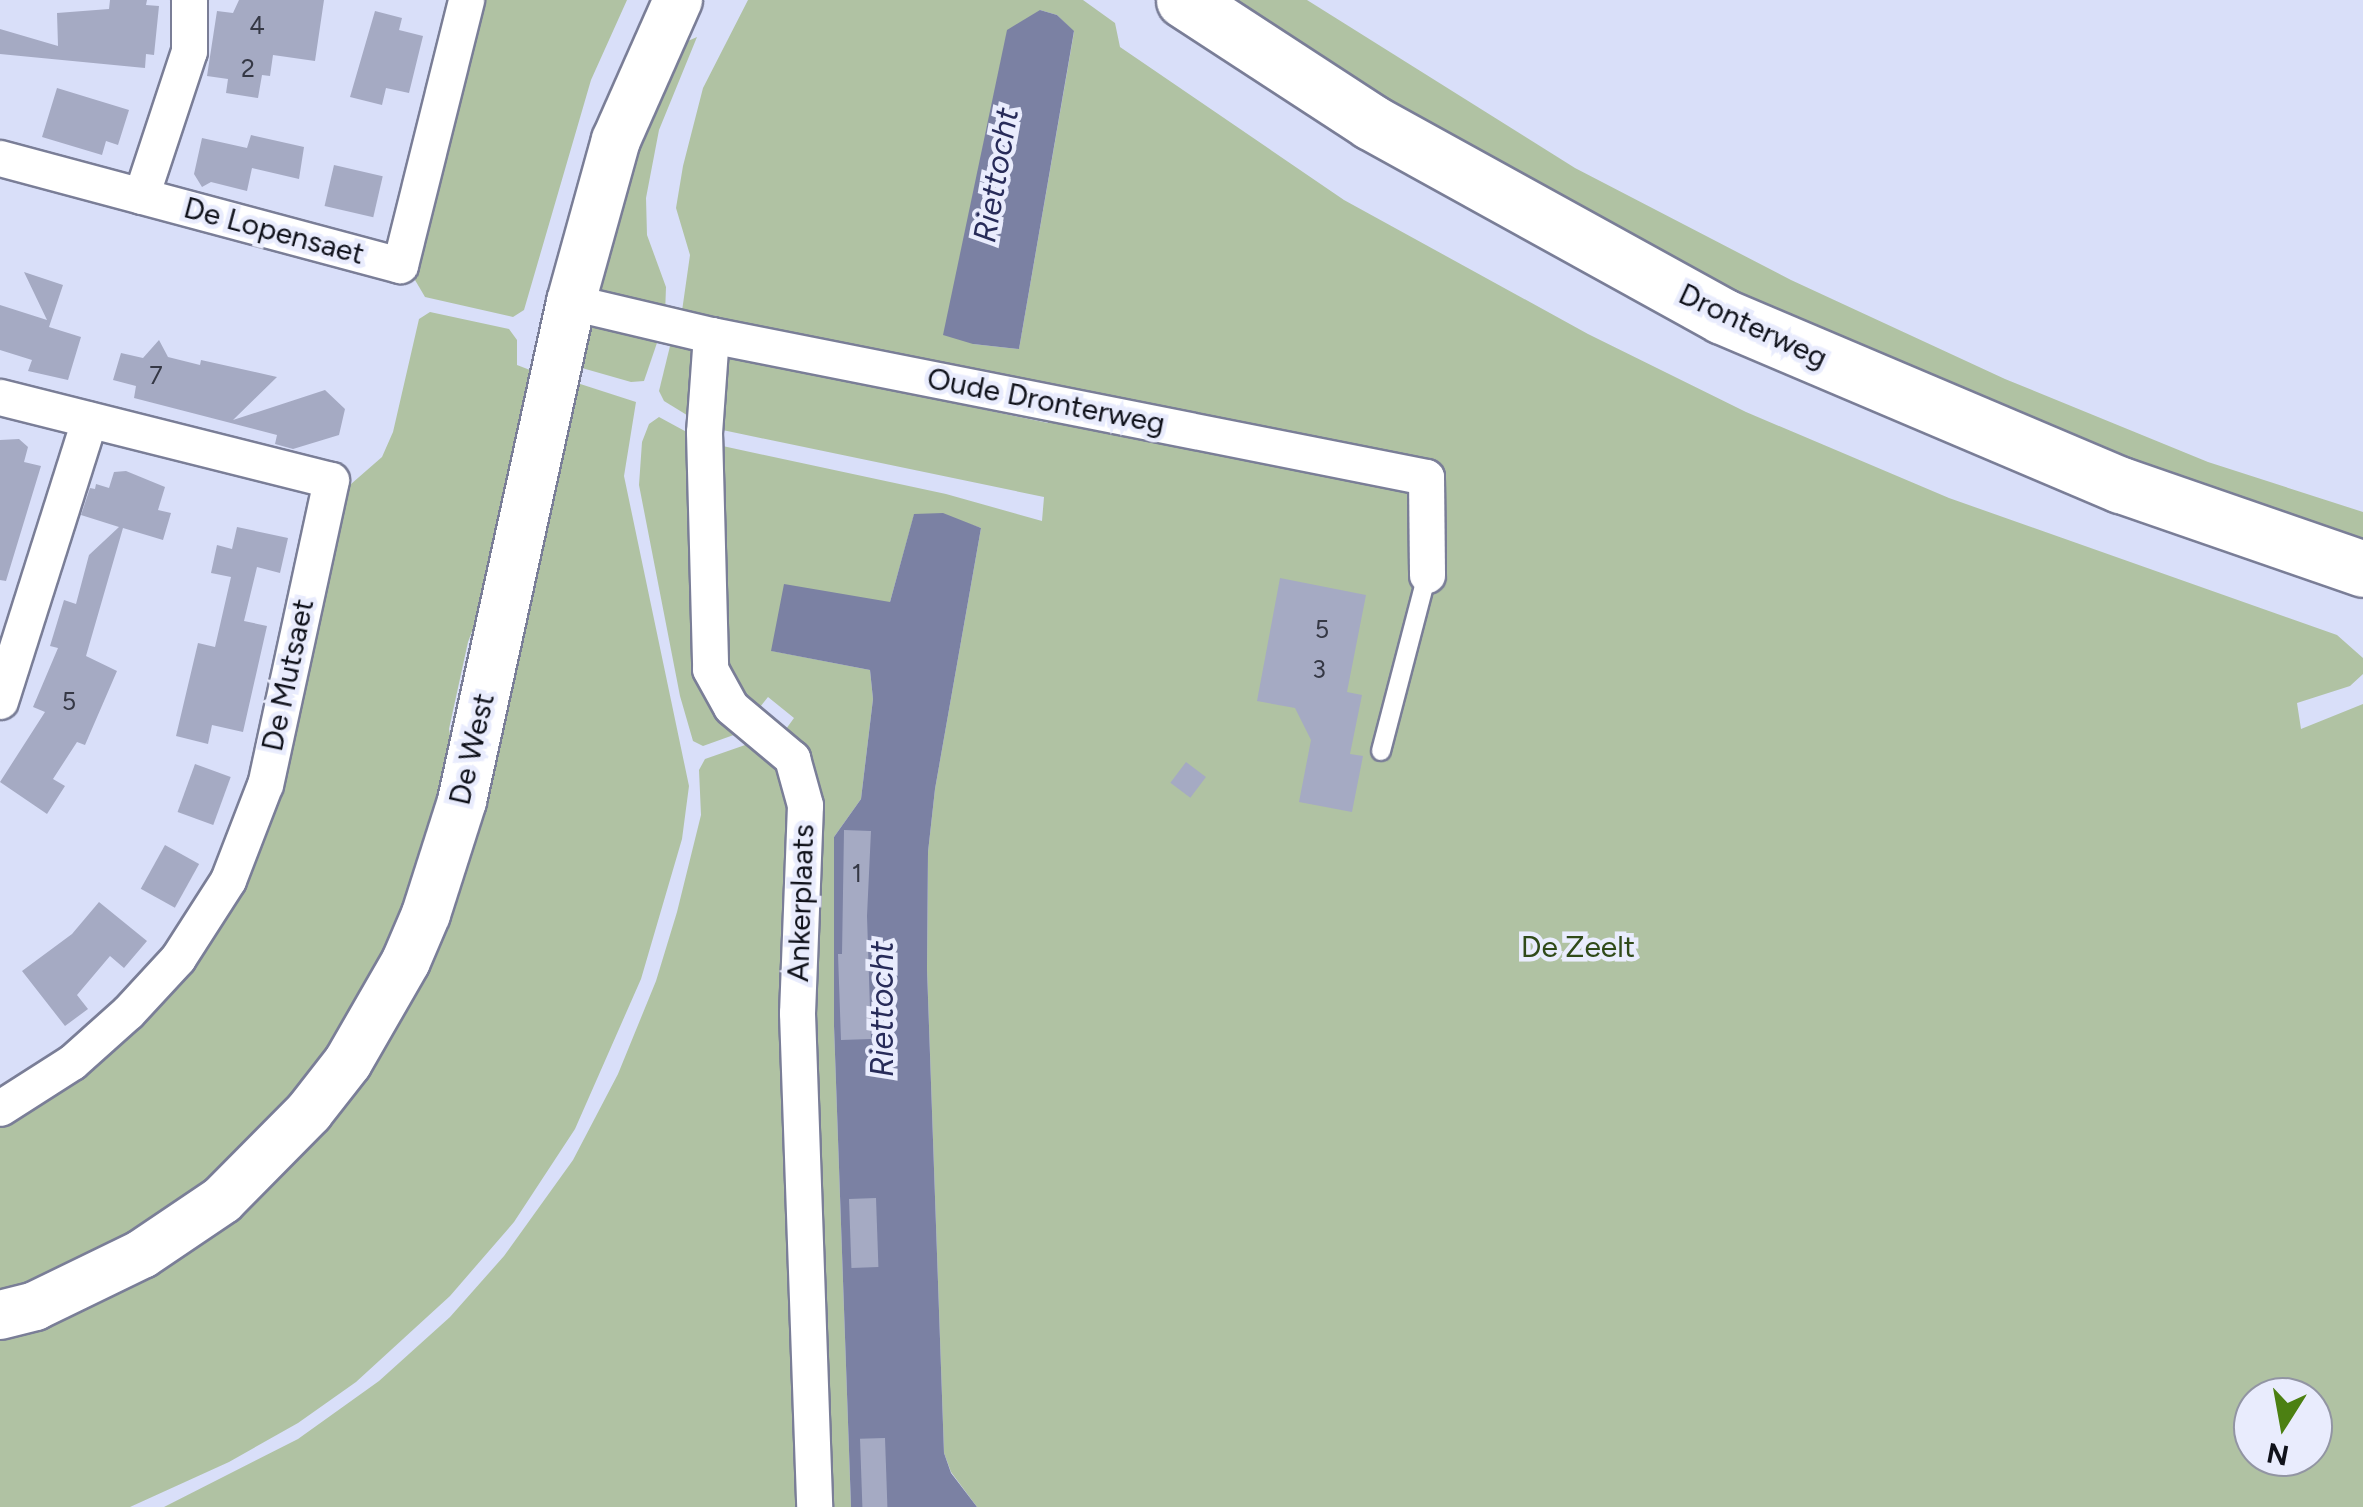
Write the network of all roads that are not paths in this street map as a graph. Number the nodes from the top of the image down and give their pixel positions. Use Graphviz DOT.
graph roads {
  1 [pos="189,0"];
  2 [pos="466,0"];
  3 [pos="678,0"];
  4 [pos="1184,0"];
  5 [pos="0,158"];
  6 [pos="141,196"];
  7 [pos="571,302"];
  8 [pos="712,335"];
  9 [pos="0,397"];
  10 [pos="89,420"];
  11 [pos="2363,569"];
  12 [pos="1427,575"];
  13 [pos="0,702"];
  14 [pos="1380,751"];
  15 [pos="0,1108"];
  16 [pos="0,1315"];
  17 [pos="814,1507"];
  1 -- 6 [label="street"];
  2 -- 6 [label="street, De Lopensaet"];
  3 -- 7 [label="main road, De West"];
  4 -- 11 [label="main road, Dronterweg"];
  5 -- 6 [label="street, De Lopensaet"];
  7 -- 8 [label="street, Oude Dronterweg"];
  7 -- 16 [label="main road, De West"];
  8 -- 12 [label="street, Oude Dronterweg"];
  8 -- 17 [label="street, Ankerplaats"];
  9 -- 10 [label="street, De Mutsaet"];
  10 -- 13 [label="street"];
  10 -- 15 [label="street, De Mutsaet"];
  12 -- 14 [label="lane"];
}
